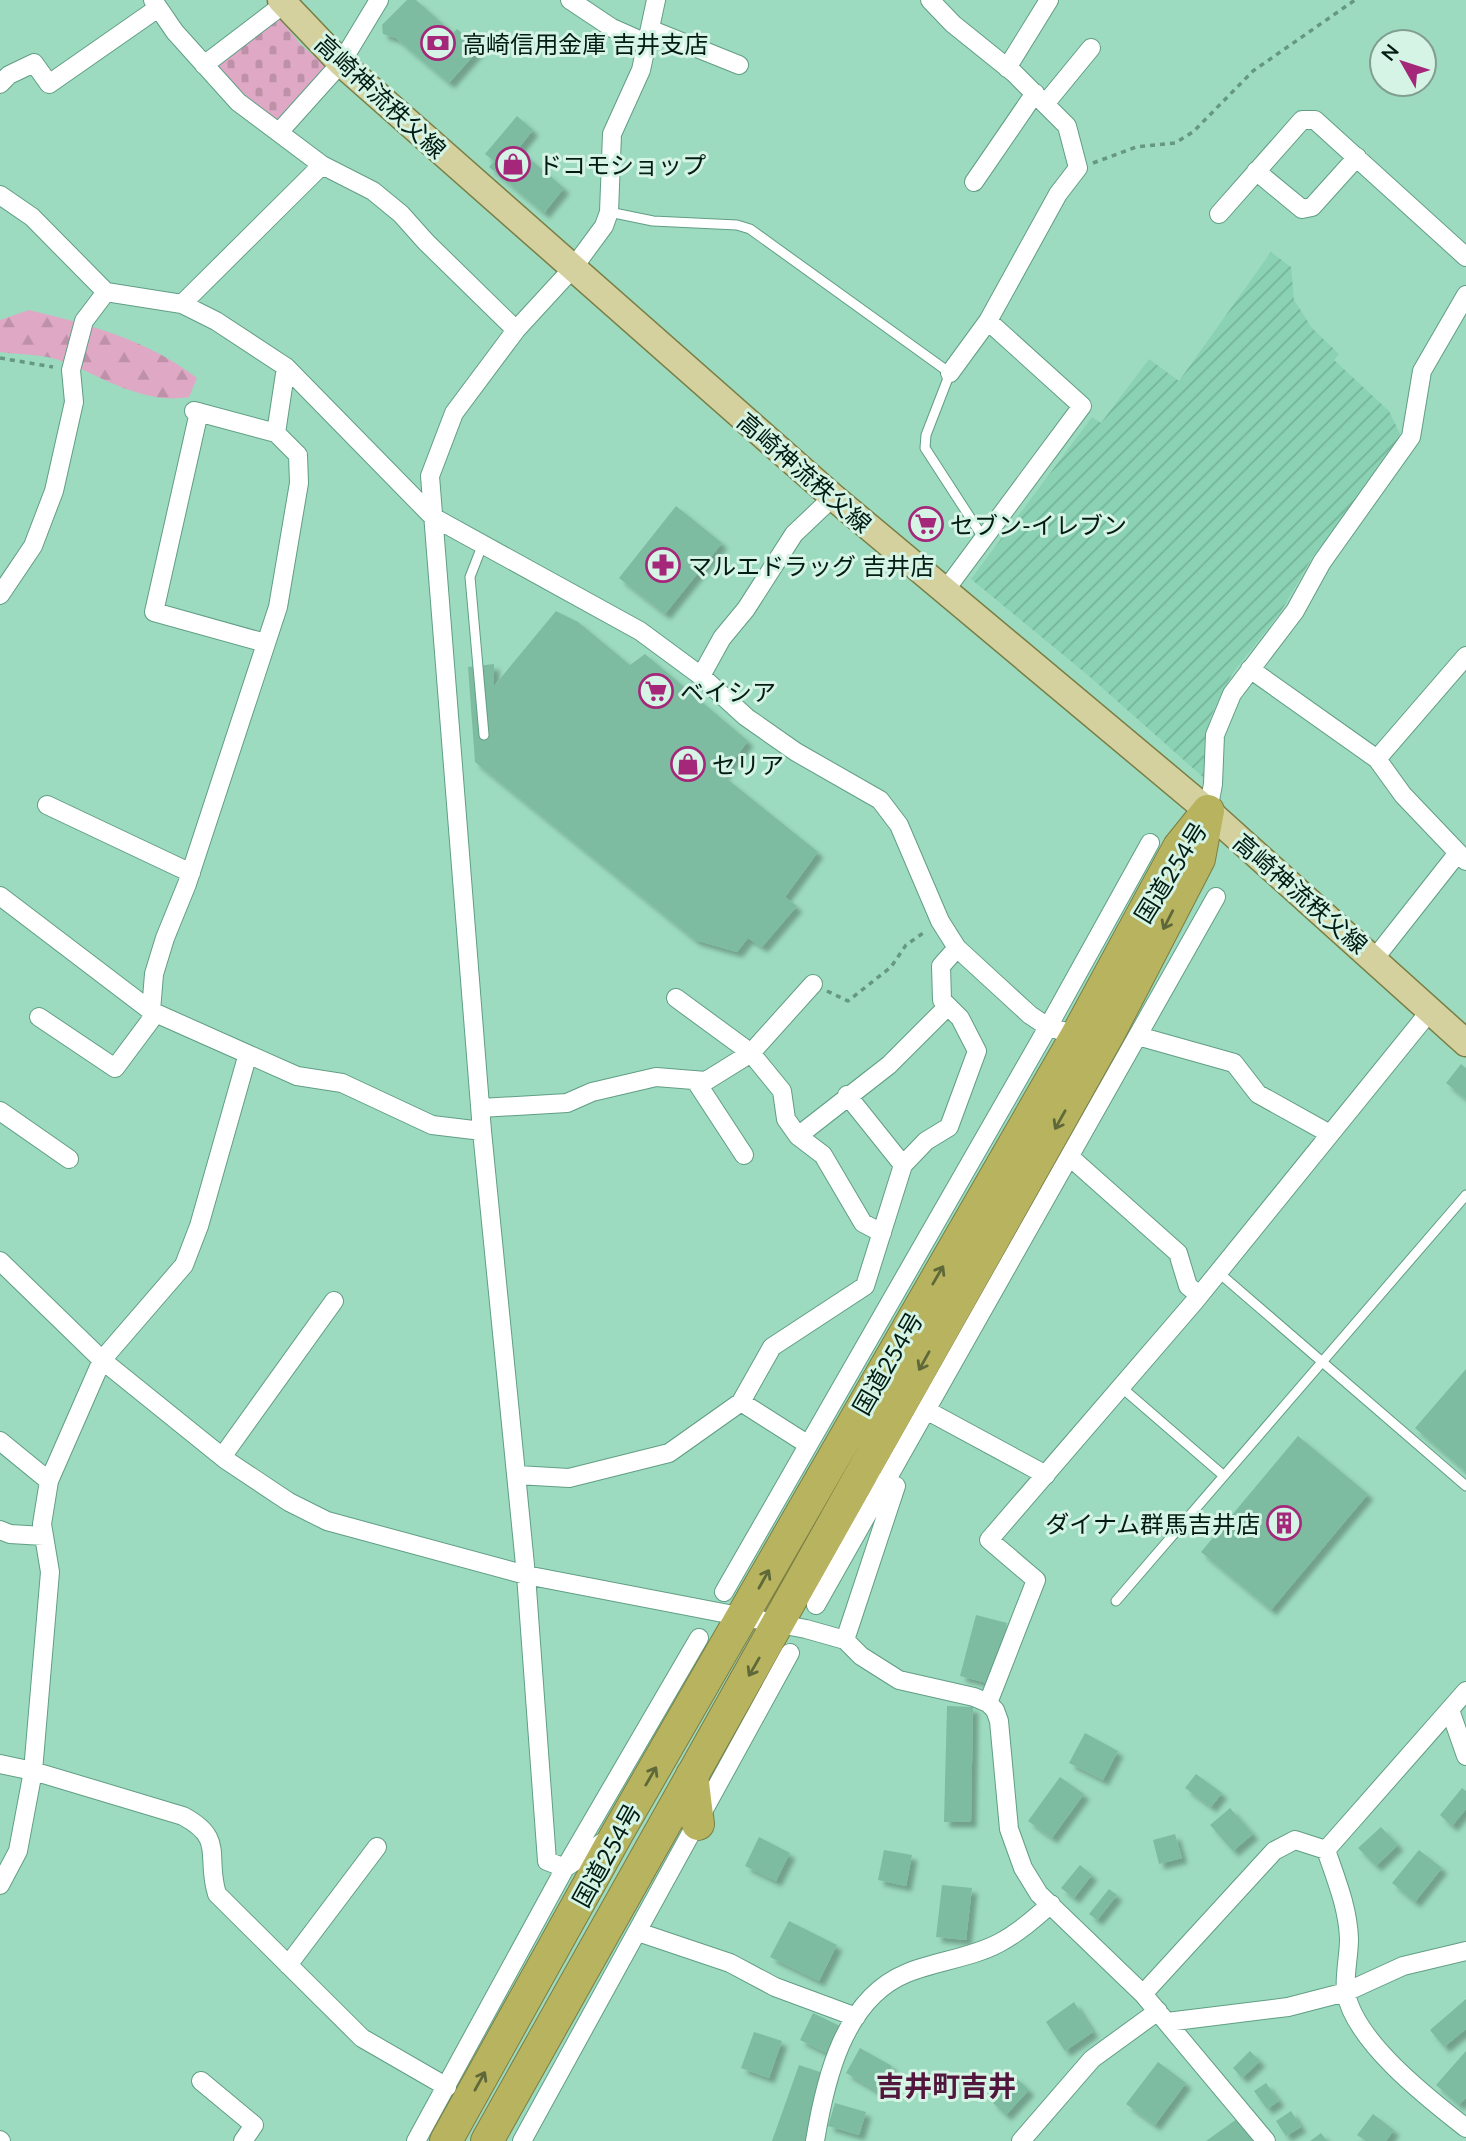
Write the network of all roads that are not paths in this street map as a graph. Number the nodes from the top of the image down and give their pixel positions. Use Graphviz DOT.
graph roads {
  1 [pos="379,0"];
  2 [pos="570,0"];
  3 [pos="656,0"];
  4 [pos="930,0"];
  5 [pos="1049,0"];
  6 [pos="285,1"];
  7 [pos="155,4"];
  8 [pos="650,37"];
  9 [pos="1091,48"];
  10 [pos="341,63"];
  11 [pos="204,65"];
  12 [pos="739,65"];
  13 [pos="1007,68"];
  14 [pos="0,83"];
  15 [pos="1040,99"];
  16 [pos="280,131"];
  17 [pos="1357,157"];
  18 [pos="322,165"];
  19 [pos="1256,171"];
  20 [pos="974,182"];
  21 [pos="0,195"];
  22 [pos="609,212"];
  23 [pos="1219,214"];
  24 [pos="1466,257"];
  25 [pos="573,268"];
  26 [pos="106,292"];
  27 [pos="1466,295"];
  28 [pos="182,304"];
  29 [pos="988,321"];
  30 [pos="516,330"];
  31 [pos="286,368"];
  32 [pos="950,373"];
  33 [pos="276,433"];
  34 [pos="833,497"];
  35 [pos="433,517"];
  36 [pos="985,540"];
  37 [pos="482,546"];
  38 [pos="944,592"];
  39 [pos="0,595"];
  40 [pos="265,643"];
  41 [pos="1466,656"];
  42 [pos="1250,669"];
  43 [pos="701,676"];
  44 [pos="484,735"];
  45 [pos="1377,759"];
  46 [pos="47,805"];
  47 [pos="1208,811"];
  48 [pos="1150,843"];
  49 [pos="1462,857"];
  50 [pos="191,873"];
  51 [pos="0,896"];
  52 [pos="1216,897"];
  53 [pos="957,948"];
  54 [pos="1375,958"];
  55 [pos="813,984"];
  56 [pos="676,998"];
  57 [pos="1124,1005"];
  58 [pos="948,1006"];
  59 [pos="1430,1011"];
  60 [pos="154,1012"];
  61 [pos="39,1017"];
  62 [pos="1063,1031"];
  63 [pos="1138,1036"];
  64 [pos="1466,1043"];
  65 [pos="751,1053"];
  66 [pos="247,1056"];
  67 [pos="1125,1061"];
  68 [pos="695,1080"];
  69 [pos="847,1095"];
  70 [pos="481,1108"];
  71 [pos="0,1111"];
  72 [pos="482,1131"];
  73 [pos="1330,1134"];
  74 [pos="798,1136"];
  75 [pos="744,1155"];
  76 [pos="1070,1157"];
  77 [pos="69,1160"];
  78 [pos="903,1165"];
  79 [pos="1466,1195"];
  80 [pos="882,1233"];
  81 [pos="0,1261"];
  82 [pos="1218,1272"];
  83 [pos="1199,1295"];
  84 [pos="334,1301"];
  85 [pos="102,1360"];
  86 [pos="1322,1362"];
  87 [pos="1121,1387"];
  88 [pos="741,1402"];
  89 [pos="928,1407"];
  90 [pos="882,1435"];
  91 [pos="809,1439"];
  92 [pos="0,1441"];
  93 [pos="222,1457"];
  94 [pos="517,1475"];
  95 [pos="1046,1475"];
  96 [pos="1224,1476"];
  97 [pos="49,1481"];
  98 [pos="885,1481"];
  99 [pos="1466,1486"];
  100 [pos="806,1503"];
  101 [pos="0,1530"];
  102 [pos="44,1536"];
  103 [pos="527,1574"];
  104 [pos="724,1592"];
  105 [pos="1116,1601"];
  106 [pos="816,1605"];
  107 [pos="742,1618"];
  108 [pos="699,1638"];
  109 [pos="784,1639"];
  110 [pos="845,1640"];
  111 [pos="1466,1691"];
  112 [pos="988,1703"];
  113 [pos="1450,1710"];
  114 [pos="1466,1756"];
  115 [pos="0,1764"];
  116 [pos="33,1771"];
  117 [pos="692,1775"];
  118 [pos="698,1824"];
  119 [pos="618,1832"];
  120 [pos="377,1847"];
  121 [pos="1326,1850"];
  122 [pos="565,1868"];
  123 [pos="0,1885"];
  124 [pos="1051,1904"];
  125 [pos="638,1932"];
  126 [pos="1466,1951"];
  127 [pos="288,1965"];
  128 [pos="1346,1992"];
  129 [pos="1143,1994"];
  130 [pos="856,2017"];
  131 [pos="1163,2017"];
  132 [pos="201,2081"];
  133 [pos="447,2087"];
  134 [pos="1466,2128"];
  135 [pos="243,2141"];
  136 [pos="416,2141"];
  137 [pos="446,2141"];
  138 [pos="487,2141"];
  139 [pos="522,2141"];
  140 [pos="815,2141"];
  141 [pos="1021,2141"];
  142 [pos="1266,2141"];
  1 -- 10 [label="street"];
  2 -- 8 [label="street"];
  3 -- 8 [label="street"];
  4 -- 13 [label="street"];
  5 -- 13 [label="street"];
  6 -- 10 [label="main road, 高崎神流秩父線"];
  6 -- 11 [label="street"];
  7 -- 11 [label="street"];
  7 -- 14 [label="street"];
  8 -- 12 [label="street"];
  8 -- 22 [label="street"];
  9 -- 15 [label="street"];
  10 -- 16 [label="street"];
  10 -- 25 [label="main road, 高崎神流秩父線"];
  11 -- 16 [label="street"];
  13 -- 15 [label="street"];
  15 -- 20 [label="street"];
  15 -- 29 [label="street"];
  16 -- 18 [label="street"];
  17 -- 19 [label="street"];
  17 -- 19 [label="street"];
  17 -- 24 [label="street"];
  18 -- 28 [label="street"];
  18 -- 30 [label="street"];
  19 -- 23 [label="street"];
  21 -- 26 [label="street"];
  22 -- 25 [label="street"];
  22 -- 32 [label="lane"];
  25 -- 30 [label="street"];
  25 -- 34 [label="main road, 高崎神流秩父線"];
  26 -- 28 [label="street"];
  26 -- 39 [label="street"];
  27 -- 42 [label="street"];
  28 -- 31 [label="street"];
  29 -- 32 [label="street"];
  29 -- 36 [label="street"];
  30 -- 35 [label="street"];
  31 -- 33 [label="street"];
  31 -- 35 [label="street"];
  32 -- 36 [label="lane"];
  33 -- 40 [label="street"];
  33 -- 40 [label="street"];
  34 -- 38 [label="main road, 高崎神流秩父線"];
  34 -- 43 [label="street"];
  35 -- 37 [label="street"];
  35 -- 70 [label="street"];
  36 -- 38 [label="street"];
  37 -- 43 [label="street"];
  37 -- 44 [label="lane"];
  38 -- 47 [label="main road, 高崎神流秩父線"];
  40 -- 50 [label="street"];
  41 -- 45 [label="street"];
  42 -- 45 [label="street"];
  42 -- 47 [label="street"];
  43 -- 53 [label="street"];
  45 -- 49 [label="street"];
  46 -- 50 [label="street"];
  47 -- 54 [label="main road, 高崎神流秩父線"];
  47 -- 57 [label="highway, 国道254号, one-way"];
  47 -- 62 [label="highway, 国道254号"];
  48 -- 62 [label="street"];
  49 -- 54 [label="street"];
  50 -- 60 [label="street"];
  51 -- 60 [label="street"];
  52 -- 63 [label="street"];
  53 -- 58 [label="street"];
  53 -- 62 [label="street"];
  54 -- 59 [label="main road, 高崎神流秩父線"];
  55 -- 65 [label="street"];
  56 -- 65 [label="street"];
  57 -- 67 [label="street"];
  57 -- 90 [label="highway, 国道254号, one-way"];
  58 -- 69 [label="street"];
  58 -- 78 [label="street"];
  59 -- 64 [label="main road, 高崎神流秩父線"];
  59 -- 73 [label="street"];
  60 -- 61 [label="street"];
  60 -- 66 [label="street"];
  62 -- 91 [label="street"];
  100 -- 62 [label="highway, 国道254号, one-way"];
  63 -- 67 [label="street"];
  63 -- 73 [label="street"];
  65 -- 68 [label="street"];
  65 -- 74 [label="street"];
  66 -- 72 [label="street"];
  66 -- 85 [label="street"];
  67 -- 76 [label="street"];
  68 -- 70 [label="street"];
  68 -- 75 [label="street"];
  69 -- 74 [label="street"];
  69 -- 78 [label="street"];
  70 -- 72 [label="street"];
  71 -- 77 [label="street"];
  72 -- 94 [label="street"];
  73 -- 82 [label="street"];
  74 -- 80 [label="street"];
  76 -- 83 [label="street"];
  76 -- 89 [label="street"];
  78 -- 80 [label="street"];
  79 -- 86 [label="lane"];
  80 -- 88 [label="street"];
  81 -- 85 [label="street"];
  82 -- 83 [label="street"];
  82 -- 86 [label="lane"];
  83 -- 87 [label="street"];
  84 -- 93 [label="street"];
  85 -- 93 [label="street"];
  85 -- 97 [label="street"];
  86 -- 96 [label="lane"];
  86 -- 99 [label="lane"];
  87 -- 95 [label="street"];
  87 -- 96 [label="lane"];
  88 -- 91 [label="street"];
  88 -- 94 [label="street"];
  89 -- 90 [label="street"];
  89 -- 95 [label="street"];
  89 -- 98 [label="street"];
  90 -- 109 [label="highway, 国道254号"];
  91 -- 100 [label="street"];
  91 -- 104 [label="street"];
  92 -- 97 [label="street"];
  93 -- 103 [label="street"];
  94 -- 103 [label="street"];
  95 -- 112 [label="street"];
  96 -- 105 [label="lane"];
  97 -- 102 [label="street"];
  98 -- 106 [label="street"];
  98 -- 110 [label="street"];
  107 -- 100 [label="highway, 国道254号, one-way"];
  101 -- 102 [label="street"];
  102 -- 116 [label="street"];
  103 -- 107 [label="street"];
  103 -- 122 [label="street"];
  107 -- 109 [label="street"];
  119 -- 107 [label="highway, 国道254号, one-way"];
  108 -- 122 [label="street"];
  109 -- 110 [label="street"];
  109 -- 117 [label="highway, 国道254号, one-way"];
  109 -- 118 [label="street"];
  110 -- 112 [label="street"];
  111 -- 113 [label="street"];
  112 -- 124 [label="street"];
  113 -- 114 [label="street"];
  113 -- 121 [label="street"];
  115 -- 116 [label="street"];
  116 -- 123 [label="street"];
  116 -- 127 [label="street"];
  117 -- 118 [label="highway"];
  117 -- 138 [label="highway, 国道254号"];
  118 -- 125 [label="street"];
  119 -- 122 [label="street"];
  137 -- 119 [label="highway, 国道254号, one-way"];
  120 -- 127 [label="street"];
  121 -- 128 [label="street"];
  121 -- 129 [label="street"];
  122 -- 133 [label="street"];
  124 -- 129 [label="street"];
  124 -- 130 [label="street"];
  125 -- 130 [label="street"];
  125 -- 139 [label="street"];
  126 -- 128 [label="street"];
  127 -- 133 [label="street"];
  128 -- 131 [label="street"];
  128 -- 134 [label="street"];
  129 -- 131 [label="street"];
  130 -- 140 [label="street"];
  131 -- 141 [label="street"];
  131 -- 142 [label="street"];
  132 -- 135 [label="street"];
  133 -- 136 [label="street"];
}
